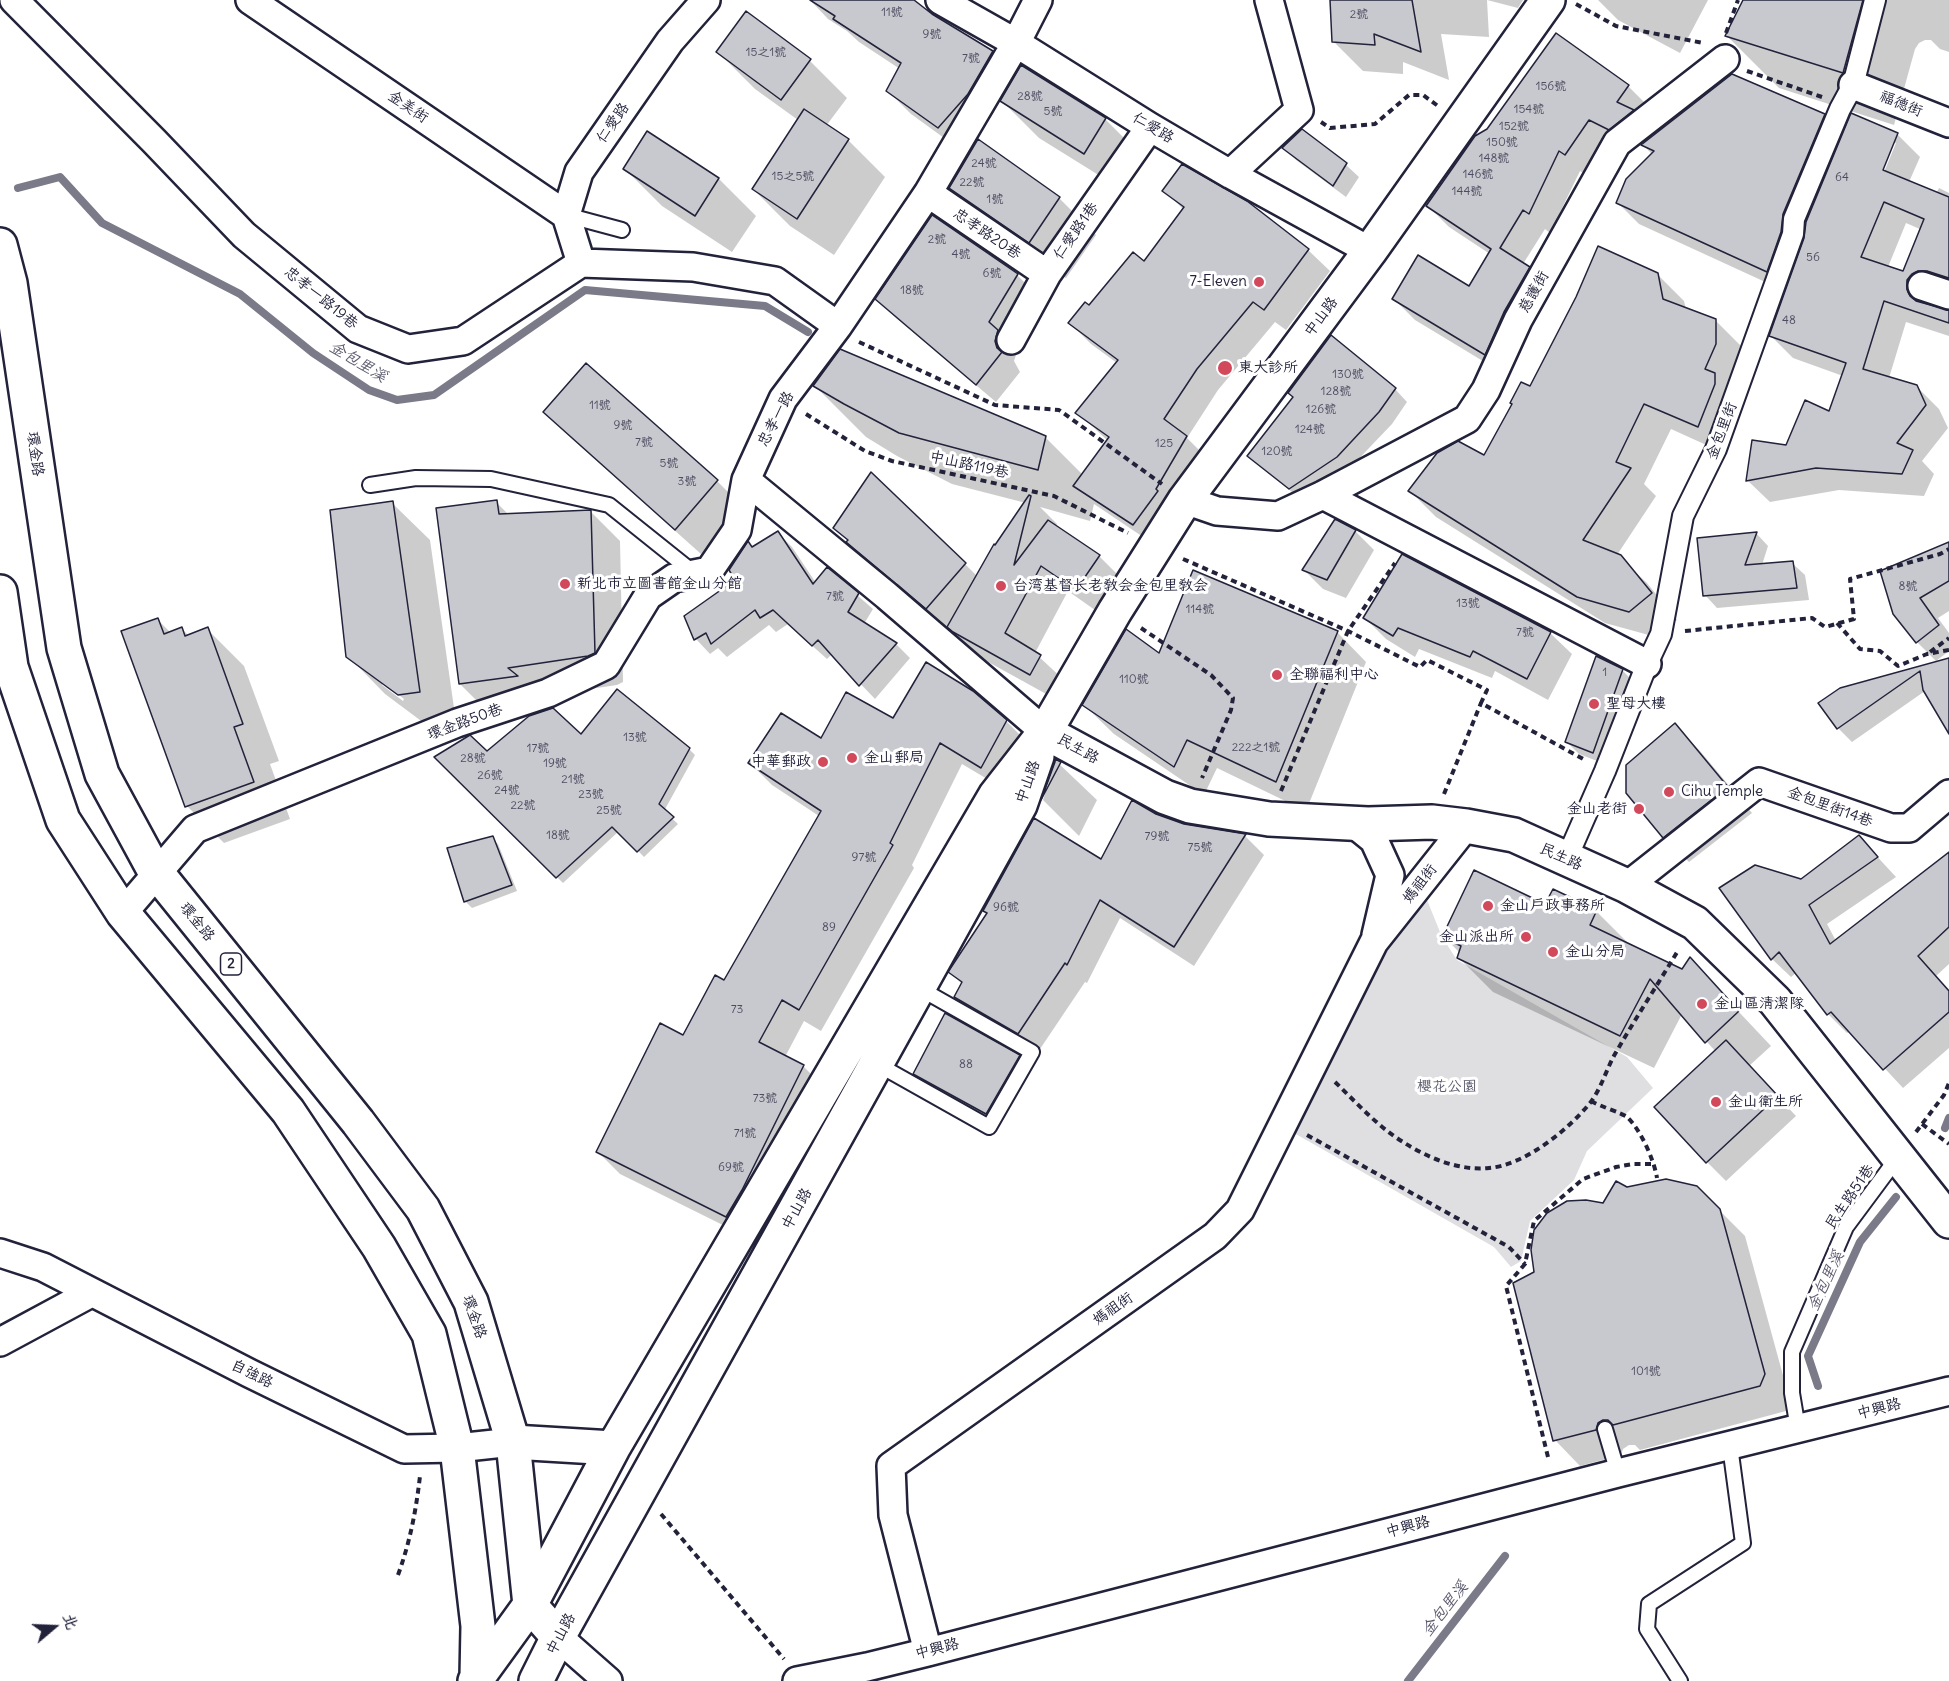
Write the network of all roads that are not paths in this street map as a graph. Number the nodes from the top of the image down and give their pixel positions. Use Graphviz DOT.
graph roads {
  1 [pos="14,0"];
  2 [pos="250,0"];
  3 [pos="706,0"];
  4 [pos="940,0"];
  5 [pos="1038,0"];
  6 [pos="1269,0"];
  7 [pos="1548,0"];
  8 [pos="1875,0"];
  9 [pos="1016,43"];
  10 [pos="1725,48"];
  11 [pos="1853,84"];
  12 [pos="1949,123"];
  13 [pos="1150,127"];
  14 [pos="1230,174"];
  15 [pos="928,193"];
  16 [pos="566,214"];
  17 [pos="622,230"];
  18 [pos="0,245"];
  19 [pos="1370,251"];
  20 [pos="580,263"];
  21 [pos="1047,274"];
  22 [pos="1922,286"];
  23 [pos="1949,295"];
  24 [pos="838,326"];
  25 [pos="1011,340"];
  26 [pos="746,480"];
  27 [pos="370,485"];
  28 [pos="1323,495"];
  29 [pos="1185,500"];
  30 [pos="695,574"];
  31 [pos="0,592"];
  32 [pos="1647,664"];
  33 [pos="1046,732"];
  34 [pos="1949,794"];
  35 [pos="1353,823"];
  36 [pos="1466,826"];
  37 [pos="1566,860"];
  38 [pos="158,874"];
  39 [pos="1627,886"];
  40 [pos="123,913"];
  41 [pos="1374,942"];
  42 [pos="919,988"];
  43 [pos="877,1064"];
  44 [pos="1898,1156"];
  45 [pos="1949,1221"];
  46 [pos="0,1253"];
  47 [pos="91,1293"];
  48 [pos="0,1342"];
  49 [pos="1949,1391"];
  50 [pos="1605,1429"];
  51 [pos="1798,1429"];
  52 [pos="513,1442"];
  53 [pos="1730,1446"];
  54 [pos="457,1448"];
  55 [pos="613,1448"];
  56 [pos="1618,1473"];
  57 [pos="530,1605"];
  58 [pos="558,1637"];
  59 [pos="928,1652"];
  60 [pos="479,1680"];
  61 [pos="536,1681"];
  62 [pos="608,1681"];
  63 [pos="808,1681"];
  64 [pos="1680,1681"];
  1 -- 20 [label="street, 忠孝一路19巷"];
  2 -- 16 [label="street, 金美街"];
  3 -- 16 [label="street, 仁愛路"];
  4 -- 9 [label="street, 仁愛路"];
  5 -- 9 [label="street, 忠孝一路"];
  6 -- 14 [label="street"];
  7 -- 19 [label="street, 中山路"];
  8 -- 11 [label="street, 金包里街"];
  9 -- 13 [label="street, 仁愛路"];
  9 -- 15 [label="street, 忠孝一路"];
  10 -- 28 [label="street, 慈護街"];
  11 -- 12 [label="street, 福德街"];
  11 -- 32 [label="street, 金包里街"];
  13 -- 14 [label="street, 仁愛路"];
  13 -- 21 [label="street, 仁愛路1巷"];
  14 -- 19 [label="street, 仁愛路"];
  15 -- 21 [label="street, 忠孝路20巷"];
  15 -- 24 [label="street, 忠孝一路"];
  16 -- 17 [label="lane"];
  16 -- 20 [label="street"];
  18 -- 38 [label="street, 環金路 / 2"];
  19 -- 29 [label="street, 中山路"];
  20 -- 24 [label="street"];
  21 -- 25 [label="street, 仁愛路1巷"];
  22 -- 23 [label="street"];
  24 -- 26 [label="street, 忠孝一路"];
  26 -- 30 [label="street, 環金路50巷"];
  26 -- 33 [label="street"];
  27 -- 30 [label="lane"];
  28 -- 29 [label="street, 慈護街"];
  28 -- 32 [label="street"];
  29 -- 33 [label="street, 中山路"];
  30 -- 38 [label="street, 環金路50巷"];
  31 -- 40 [label="street"];
  32 -- 37 [label="street, 金包里街"];
  33 -- 35 [label="street, 民生路"];
  33 -- 42 [label="street, 中山路"];
  33 -- 55 [label="street, 中山路"];
  34 -- 39 [label="street, 金包里街14巷"];
  35 -- 36 [label="street, 民生路"];
  35 -- 41 [label="street, 媽祖街"];
  36 -- 37 [label="street, 民生路"];
  36 -- 41 [label="street, 媽祖街"];
  37 -- 39 [label="street, 民生路"];
  38 -- 40 [label="street, 環金路50巷"];
  38 -- 52 [label="street, 環金路 / 2"];
  39 -- 44 [label="street, 民生路"];
  40 -- 54 [label="street"];
  41 -- 59 [label="street, 媽祖街"];
  42 -- 43 [label="street, 中山路"];
  42 -- 43 [label="lane"];
  43 -- 58 [label="street, 中山路"];
  44 -- 45 [label="street, 民生路"];
  44 -- 51 [label="lane, 民生路51巷"];
  46 -- 47 [label="street, 自強路"];
  47 -- 48 [label="street"];
  47 -- 54 [label="street, 自強路"];
  49 -- 51 [label="street, 中興路"];
  50 -- 56 [label="lane"];
  51 -- 53 [label="street, 中興路"];
  52 -- 54 [label="street, 自強路"];
  52 -- 55 [label="street"];
  52 -- 57 [label="street, 環金路 / 2"];
  53 -- 56 [label="street, 中興路"];
  53 -- 64 [label="lane"];
  54 -- 60 [label="street"];
  55 -- 57 [label="street, 中山路"];
  56 -- 59 [label="street, 中興路"];
  57 -- 58 [label="street"];
  57 -- 60 [label="street, 中山路"];
  58 -- 61 [label="street, 中山路"];
  58 -- 62 [label="street"];
  59 -- 63 [label="street, 中興路"];
}
